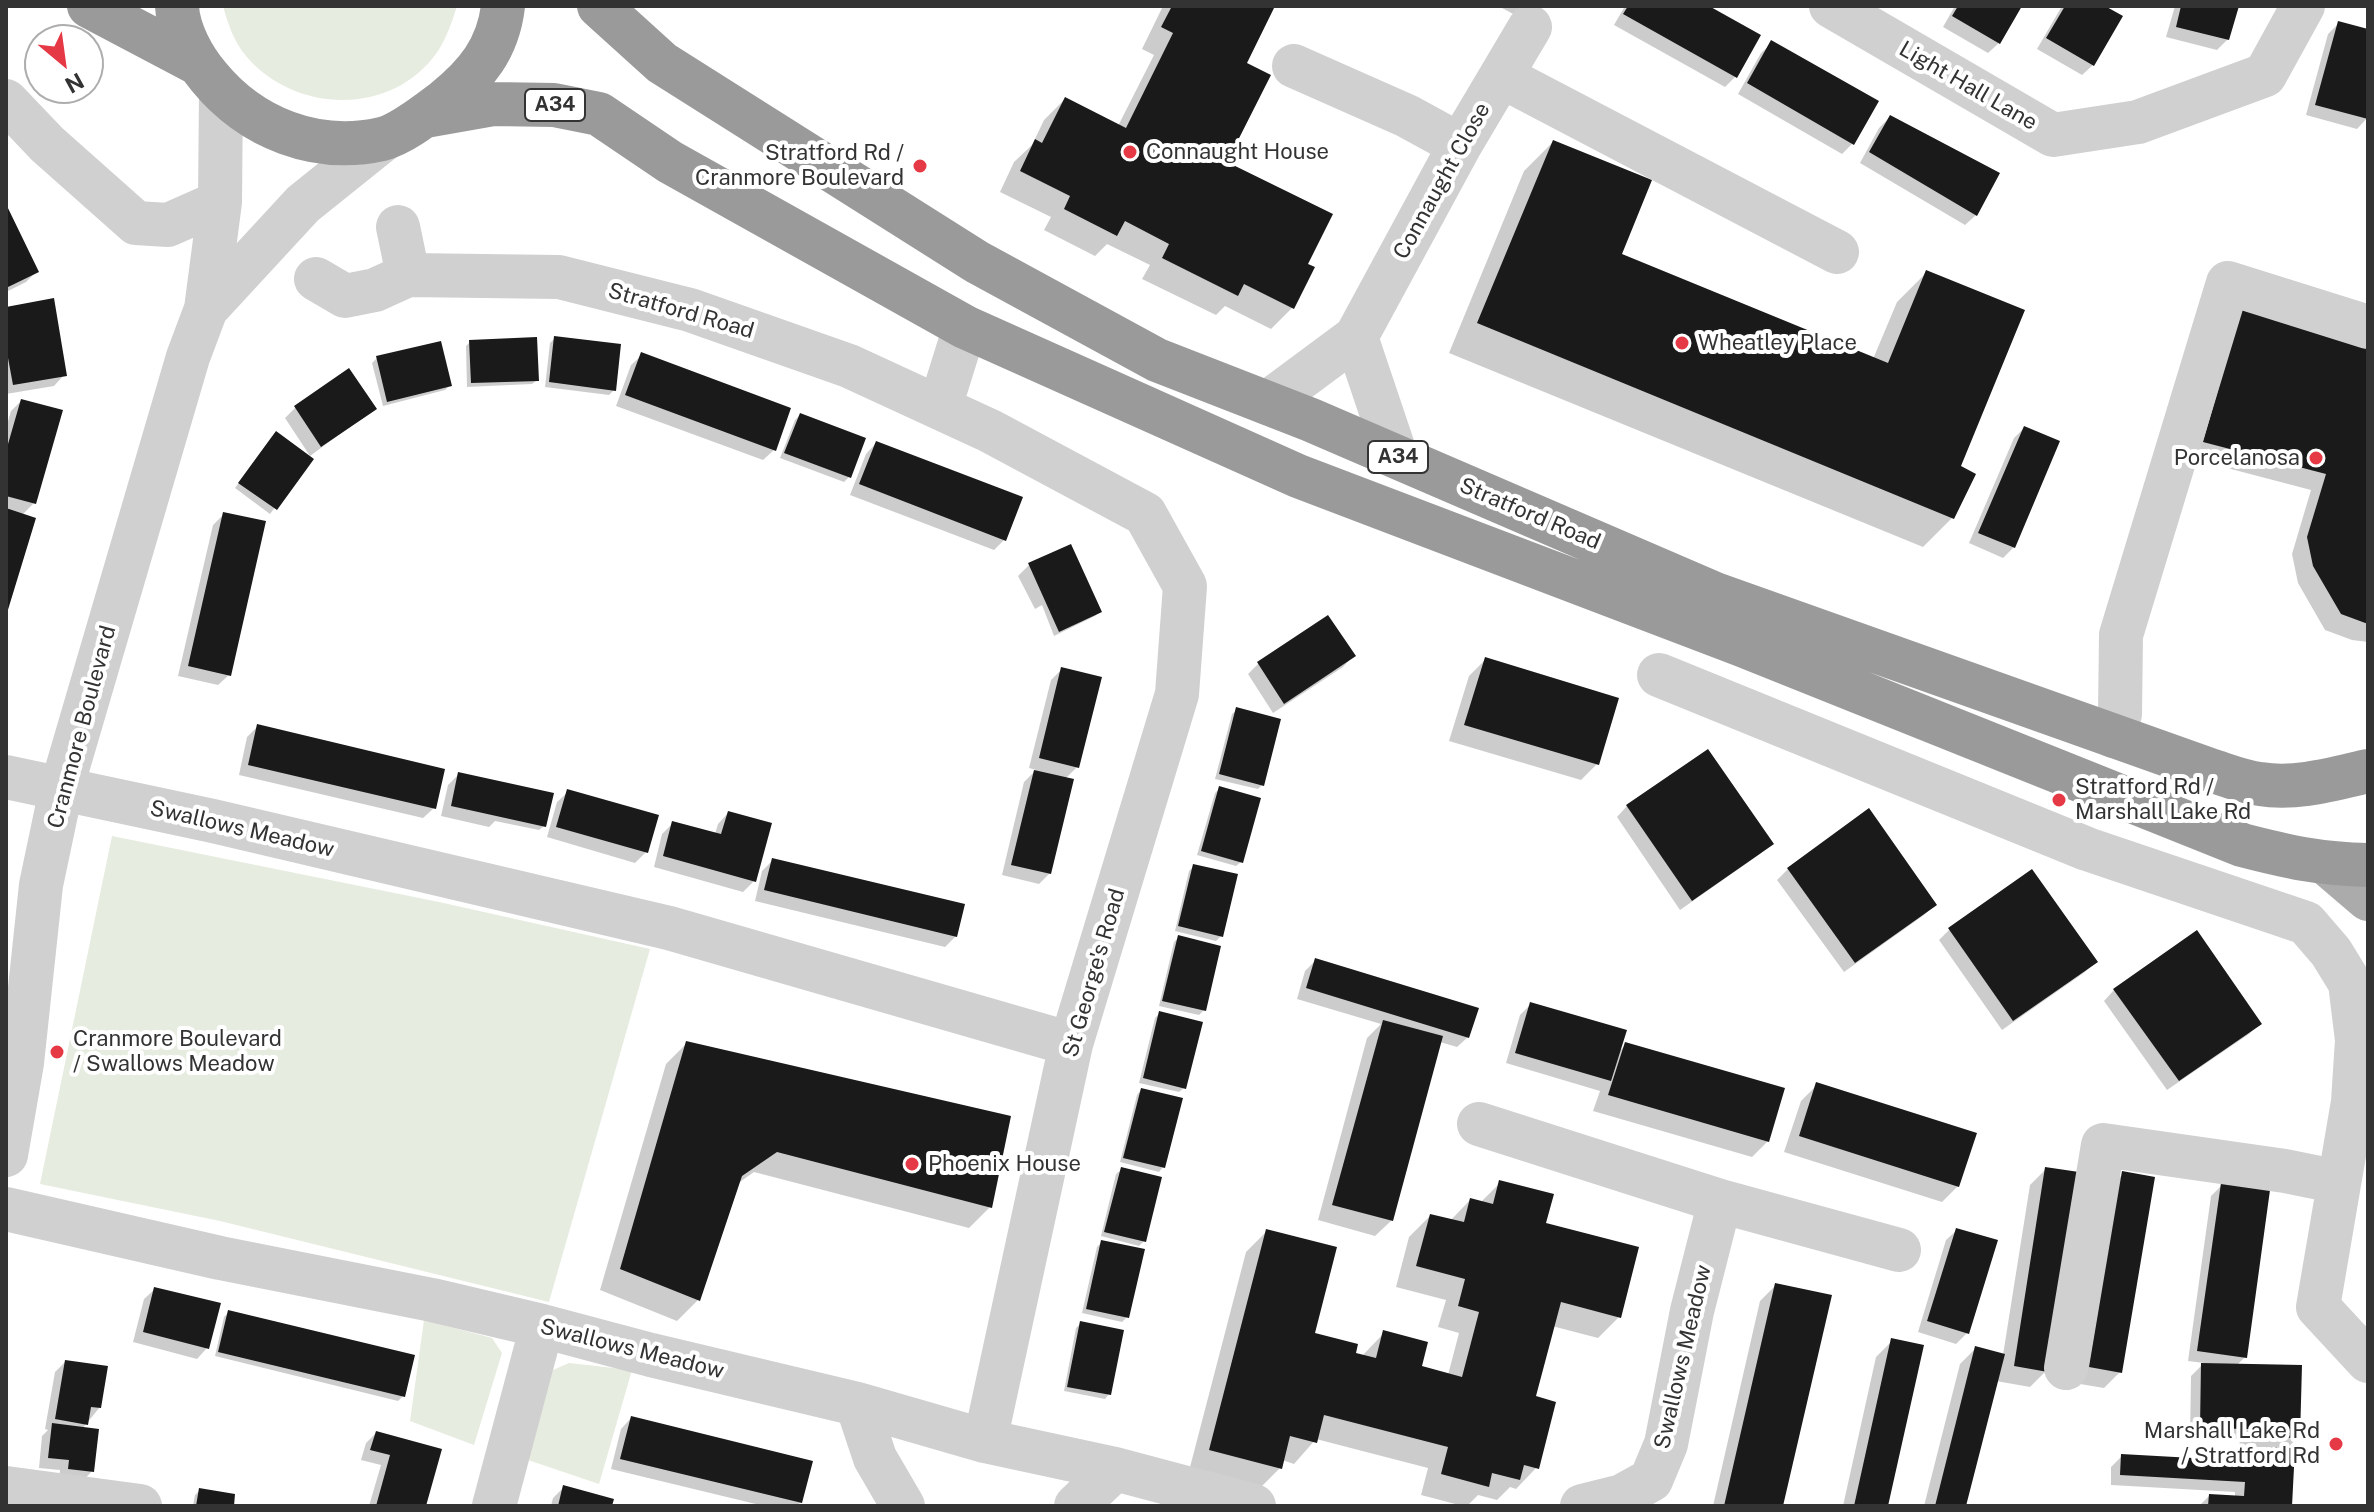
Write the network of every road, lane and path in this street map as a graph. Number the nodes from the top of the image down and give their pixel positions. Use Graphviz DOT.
graph roads {
  1 [pos="89,6"];
  2 [pos="177,6"];
  3 [pos="503,6"];
  4 [pos="599,6"];
  5 [pos="1831,6"];
  6 [pos="2303,6"];
  7 [pos="1530,27"];
  8 [pos="1294,66"];
  9 [pos="1501,76"];
  10 [pos="209,77"];
  11 [pos="6,101"];
  12 [pos="425,116"];
  13 [pos="384,139"];
  14 [pos="1460,145"];
  15 [pos="220,202"];
  16 [pos="398,227"];
  17 [pos="1837,252"];
  18 [pos="408,275"];
  19 [pos="316,279"];
  20 [pos="206,309"];
  21 [pos="965,327"];
  22 [pos="2368,327"];
  23 [pos="1356,337"];
  24 [pos="1267,403"];
  25 [pos="940,407"];
  26 [pos="1396,456"];
  27 [pos="1145,514"];
  28 [pos="1659,675"];
  29 [pos="2113,736"];
  30 [pos="2368,771"];
  31 [pos="6,777"];
  32 [pos="61,790"];
  33 [pos="2348,865"];
  34 [pos="2368,899"];
  35 [pos="1071,1044"];
  36 [pos="1479,1124"];
  37 [pos="6,1155"];
  38 [pos="2339,1182"];
  39 [pos="1720,1201"];
  40 [pos="6,1209"];
  41 [pos="1899,1250"];
  42 [pos="542,1326"];
  43 [pos="2368,1361"];
  44 [pos="2066,1368"];
  45 [pos="857,1404"];
  46 [pos="985,1441"];
  47 [pos="1115,1469"];
  48 [pos="6,1488"];
  49 [pos="1611,1503"];
  50 [pos="140,1506"];
  51 [pos="494,1506"];
  52 [pos="903,1506"];
  53 [pos="1076,1506"];
  54 [pos="1254,1506"];
  1 -- 10 [label="highway, A34"];
  2 -- 10 [label="highway, A34"];
  3 -- 12 [label="highway, A34"];
  4 -- 24 [label="highway, Stratford Road / A34"];
  5 -- 6 [label="street, Light Hall Lane"];
  7 -- 9 [label="street, Connaught Close"];
  8 -- 14 [label="street"];
  9 -- 14 [label="street, Connaught Close"];
  9 -- 17 [label="street"];
  10 -- 13 [label="highway, A34"];
  10 -- 15 [label="street, Cranmore Boulevard"];
  11 -- 15 [label="street"];
  12 -- 13 [label="highway, A34"];
  12 -- 21 [label="highway, Stratford Road / A34"];
  13 -- 20 [label="street, Cranmore Boulevard"];
  14 -- 23 [label="street, Connaught Close"];
  15 -- 20 [label="street, Cranmore Boulevard"];
  16 -- 18 [label="street"];
  18 -- 19 [label="street, Stratford Road"];
  18 -- 25 [label="street, Stratford Road"];
  20 -- 32 [label="street, Cranmore Boulevard"];
  21 -- 25 [label="street"];
  21 -- 33 [label="highway, Stratford Road / A34"];
  22 -- 29 [label="street"];
  23 -- 24 [label="street, Connaught Close"];
  23 -- 26 [label="street"];
  24 -- 26 [label="highway, Stratford Road / A34"];
  25 -- 27 [label="street, Stratford Road"];
  26 -- 29 [label="highway, Stratford Road / A34"];
  27 -- 35 [label="street, St George's Road"];
  28 -- 38 [label="street"];
  29 -- 30 [label="highway, Stratford Road / A34"];
  31 -- 32 [label="street, Swallows Meadow"];
  32 -- 35 [label="street, Swallows Meadow"];
  32 -- 37 [label="street, Cranmore Boulevard"];
  33 -- 34 [label="main road"];
  35 -- 46 [label="street, St George's Road"];
  36 -- 39 [label="street"];
  38 -- 43 [label="street"];
  38 -- 44 [label="street"];
  39 -- 41 [label="street"];
  39 -- 49 [label="street, Swallows Meadow"];
  40 -- 42 [label="street, Swallows Meadow"];
  42 -- 45 [label="street, Swallows Meadow"];
  42 -- 51 [label="street"];
  45 -- 46 [label="street, Swallows Meadow"];
  45 -- 52 [label="street"];
  46 -- 47 [label="street, Swallows Meadow"];
  47 -- 53 [label="street"];
  47 -- 54 [label="street, Swallows Meadow"];
  48 -- 50 [label="street"];
}
